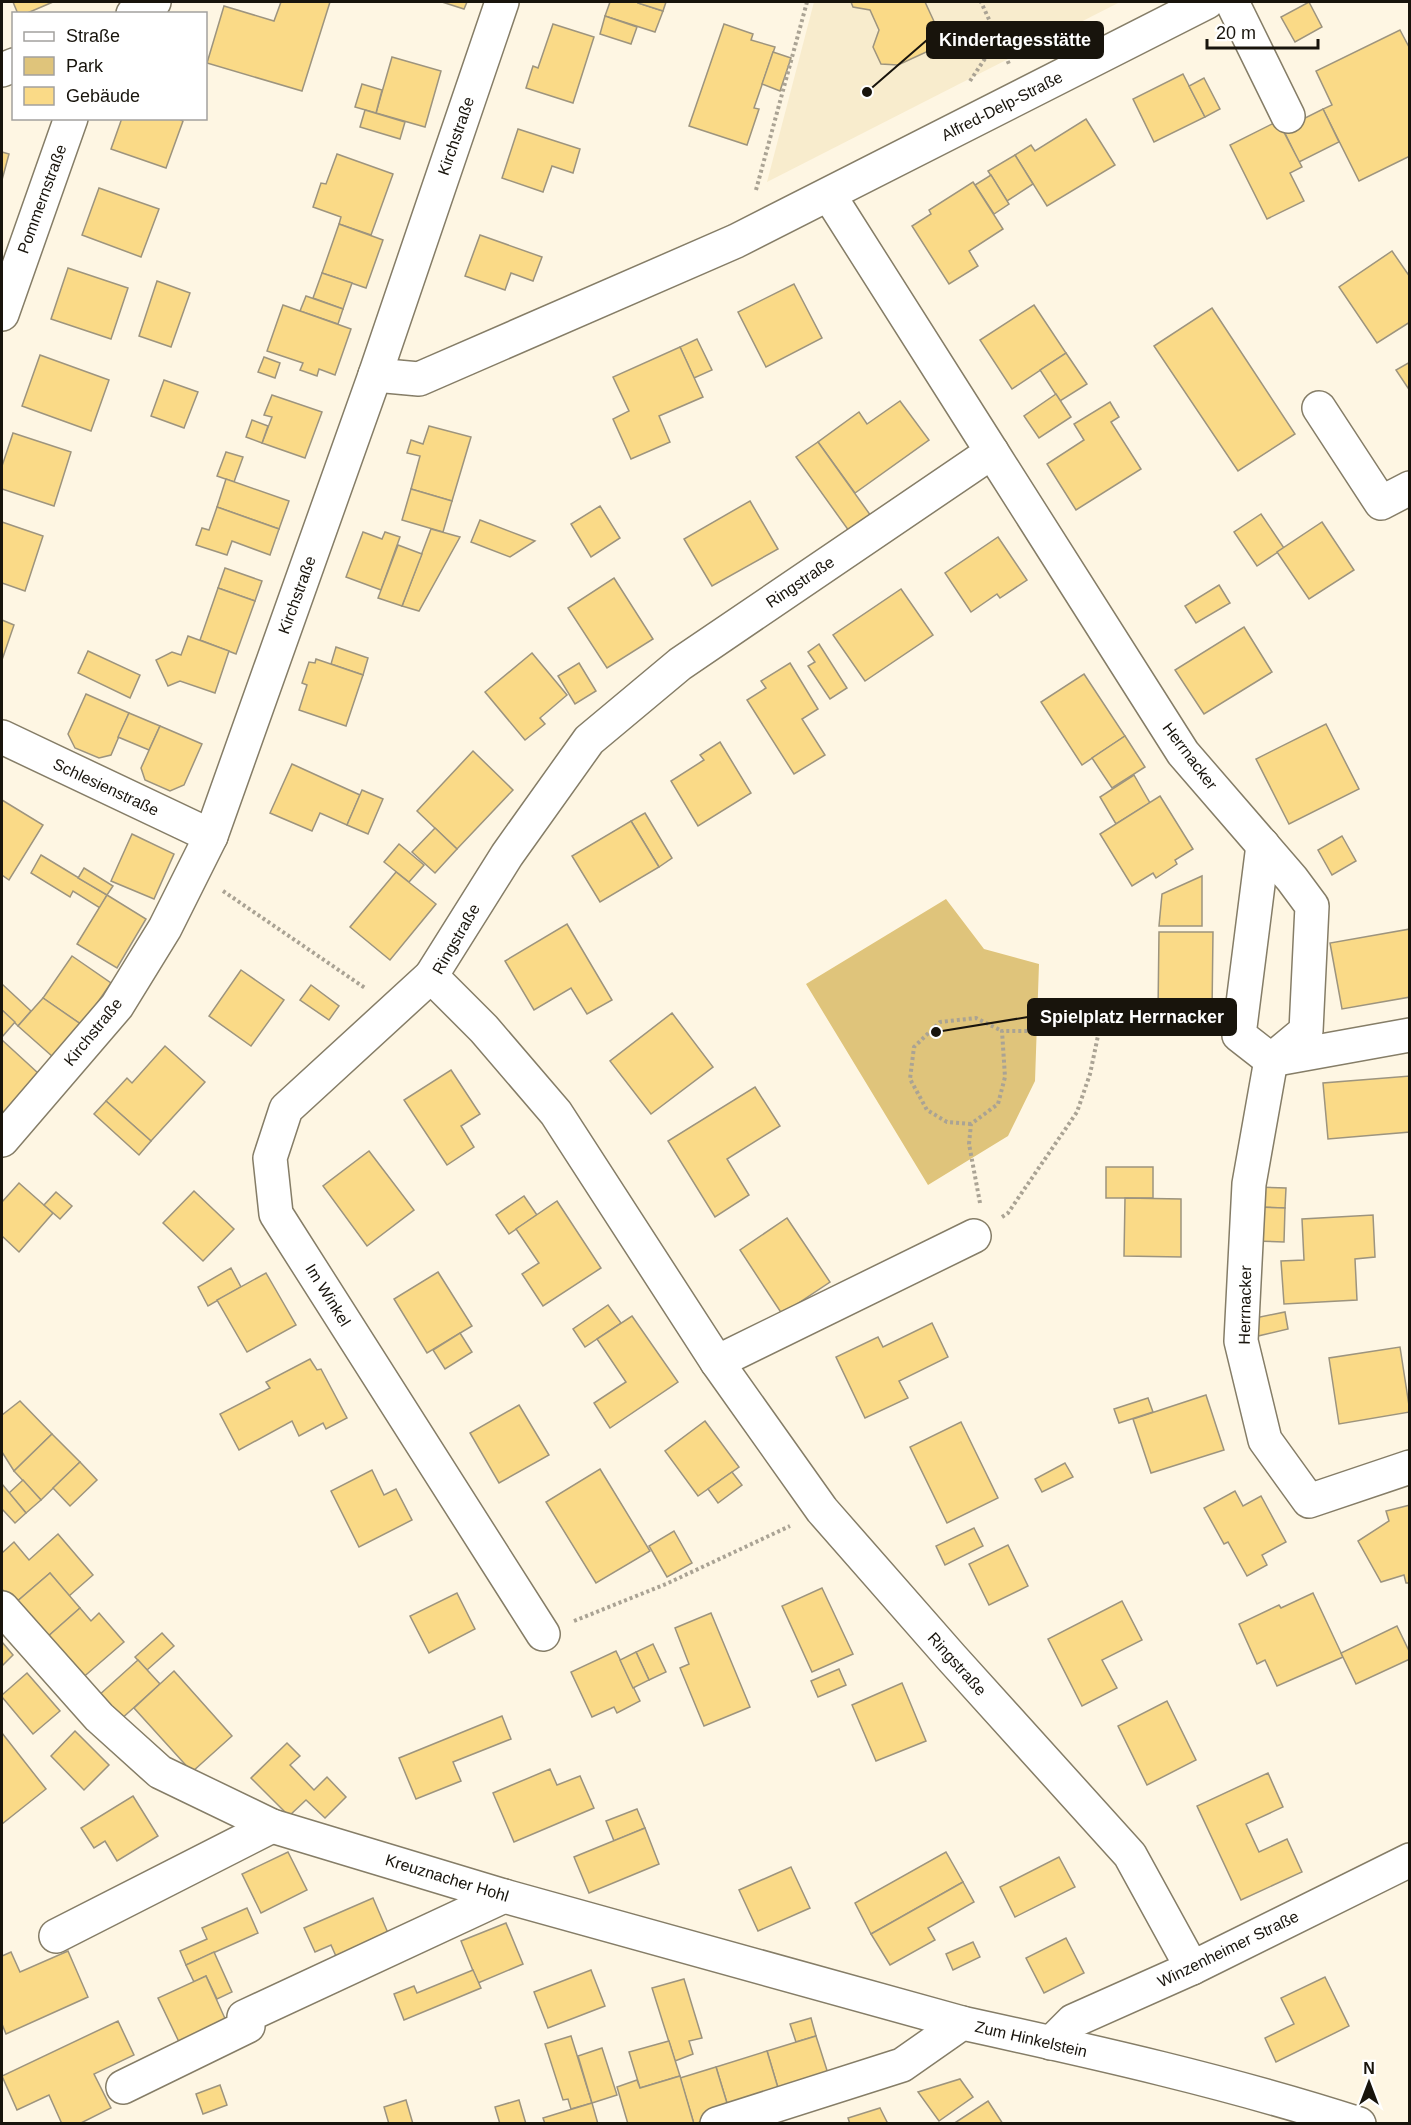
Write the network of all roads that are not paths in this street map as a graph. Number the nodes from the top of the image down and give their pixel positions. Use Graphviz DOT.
graph roads {
  1 [pos="154,2"];
  2 [pos="502,2"];
  3 [pos="1207,2"];
  4 [pos="1232,2"];
  5 [pos="136,12"];
  6 [pos="1287,116"];
  7 [pos="69,120"];
  8 [pos="828,195"];
  9 [pos="2,314"];
  10 [pos="375,375"];
  11 [pos="1319,408"];
  12 [pos="992,452"];
  13 [pos="1410,488"];
  14 [pos="2,737"];
  15 [pos="211,836"];
  16 [pos="1263,845"];
  17 [pos="431,976"];
  18 [pos="1410,1035"];
  19 [pos="1271,1060"];
  20 [pos="2,1140"];
  21 [pos="974,1236"];
  22 [pos="717,1362"];
  23 [pos="1410,1467"];
  24 [pos="2,1608"];
  25 [pos="543,1634"];
  26 [pos="272,1826"];
  27 [pos="1410,1860"];
  28 [pos="504,1896"];
  29 [pos="56,1936"];
  30 [pos="1192,1968"];
  31 [pos="962,2023"];
  32 [pos="1051,2043"];
  33 [pos="123,2087"];
  34 [pos="717,2124"];
  35 [pos="1359,2124"];
  1 -- 5 [label="street"];
  2 -- 10 [label="street, Kirchstraße"];
  3 -- 8 [label="street, Alfred-Delp-Straße"];
  4 -- 6 [label="street"];
  7 -- 9 [label="street, Pommernstraße"];
  8 -- 10 [label="street"];
  8 -- 12 [label="street"];
  10 -- 15 [label="street, Kirchstraße"];
  11 -- 13 [label="street"];
  12 -- 16 [label="street, Herrnacker"];
  12 -- 17 [label="street, Ringstraße"];
  14 -- 15 [label="street, Schlesienstraße"];
  15 -- 20 [label="street, Kirchstraße"];
  16 -- 19 [label="street"];
  16 -- 19 [label="street, Herrnacker"];
  17 -- 22 [label="street, Ringstraße"];
  17 -- 25 [label="street, Im Winkel"];
  18 -- 19 [label="street"];
  19 -- 23 [label="street, Herrnacker"];
  21 -- 22 [label="street"];
  22 -- 30 [label="street, Ringstraße"];
  24 -- 26 [label="street, Kreuznacher Hohl"];
  26 -- 28 [label="street, Kreuznacher Hohl"];
  26 -- 29 [label="street"];
  27 -- 30 [label="street, Winzenheimer Straße"];
  28 -- 31 [label="street, Kreuznacher Hohl"];
  28 -- 33 [label="street"];
  30 -- 32 [label="street, Winzenheimer Straße"];
  31 -- 32 [label="street, Zum Hinkelstein"];
  31 -- 34 [label="street, Zum Hinkelstein"];
  32 -- 35 [label="street, Zum Hinkelstein"];
}
